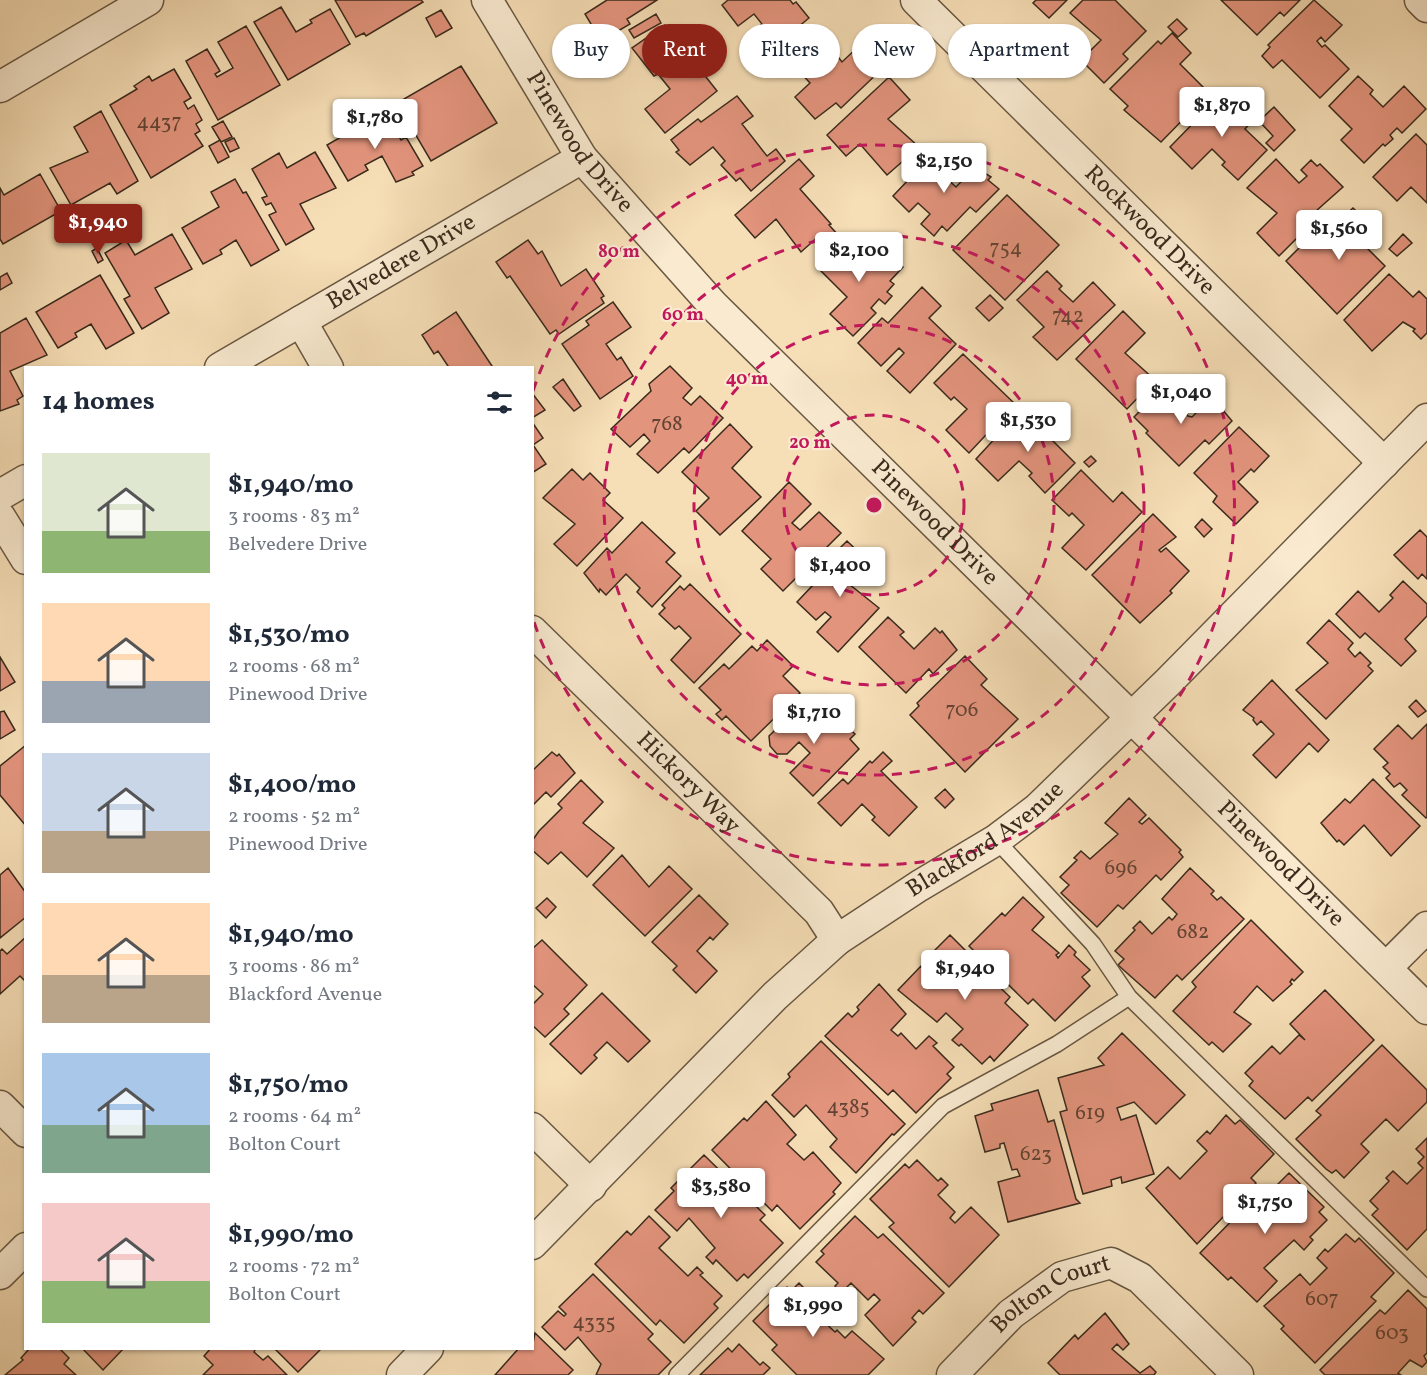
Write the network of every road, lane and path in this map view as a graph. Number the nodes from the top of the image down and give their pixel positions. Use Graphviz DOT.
graph roads {
  1 [pos="148,0"];
  2 [pos="487,0"];
  3 [pos="916,0"];
  4 [pos="1420,0"];
  5 [pos="1427,7"];
  6 [pos="0,87"];
  7 [pos="582,158"];
  8 [pos="301,321"];
  9 [pos="223,366"];
  10 [pos="327,366"];
  11 [pos="1427,419"];
  12 [pos="1384,463"];
  13 [pos="24,481"];
  14 [pos="0,495"];
  15 [pos="0,517"];
  16 [pos="24,556"];
  17 [pos="534,633"];
  18 [pos="1133,718"];
  19 [pos="996,840"];
  20 [pos="1427,927"];
  21 [pos="837,940"];
  22 [pos="1386,968"];
  23 [pos="1128,997"];
  24 [pos="1427,1009"];
  25 [pos="0,1106"];
  26 [pos="24,1130"];
  27 [pos="534,1130"];
  28 [pos="591,1186"];
  29 [pos="534,1242"];
  30 [pos="24,1250"];
  31 [pos="0,1274"];
  32 [pos="1427,1289"];
  33 [pos="1230,1372"];
  34 [pos="677,1375"];
  35 [pos="952,1375"];
  1 -- 6 [label="street"];
  2 -- 7 [label="street, Pinewood Drive"];
  3 -- 12 [label="street, Rockwood Drive"];
  4 -- 5 [label="street"];
  7 -- 8 [label="street, Belvedere Drive"];
  7 -- 18 [label="street, Pinewood Drive"];
  8 -- 9 [label="street, Belvedere Drive"];
  8 -- 10 [label="street"];
  11 -- 12 [label="street, Blackford Avenue"];
  12 -- 18 [label="street, Blackford Avenue"];
  13 -- 14 [label="street"];
  15 -- 16 [label="street"];
  17 -- 21 [label="street, Hickory Way"];
  18 -- 19 [label="street, Blackford Avenue"];
  18 -- 22 [label="street, Pinewood Drive"];
  19 -- 21 [label="street, Blackford Avenue"];
  19 -- 23 [label="lane"];
  20 -- 22 [label="street"];
  21 -- 28 [label="street, Blackford Avenue"];
  22 -- 24 [label="street, Pinewood Drive"];
  23 -- 32 [label="lane"];
  23 -- 34 [label="lane"];
  25 -- 26 [label="street"];
  27 -- 28 [label="street"];
  28 -- 29 [label="street, Blackford Avenue"];
  30 -- 31 [label="street"];
  33 -- 35 [label="street, Bolton Court"];
}
